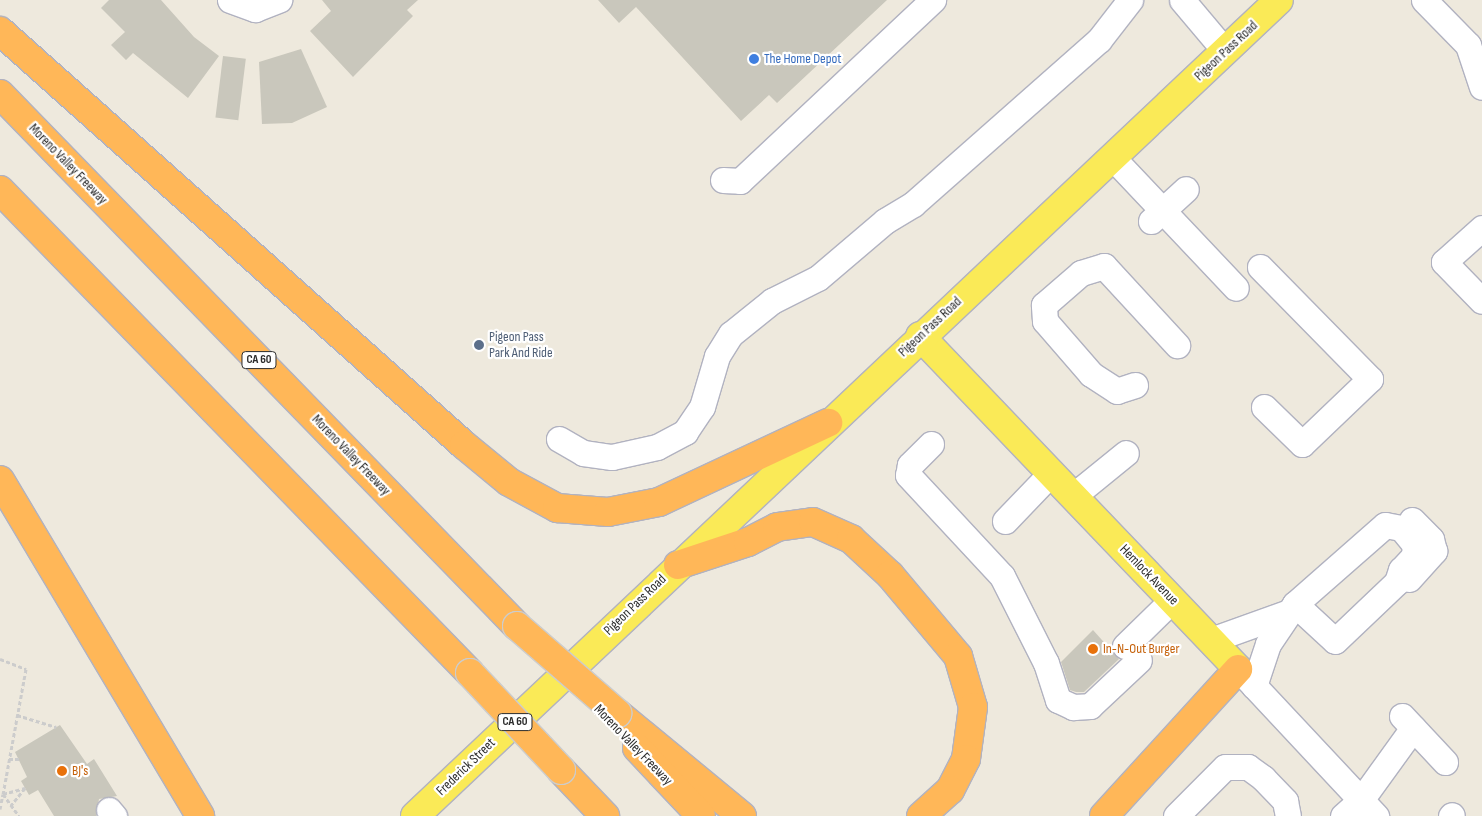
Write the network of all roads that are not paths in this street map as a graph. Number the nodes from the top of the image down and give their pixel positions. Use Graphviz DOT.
graph roads {
  1 [pos="230,0"];
  2 [pos="278,0"];
  3 [pos="933,0"];
  4 [pos="1130,0"];
  5 [pos="1182,0"];
  6 [pos="1279,0"];
  7 [pos="1424,0"];
  8 [pos="0,31"];
  9 [pos="1225,51"];
  10 [pos="1482,88"];
  11 [pos="0,94"];
  12 [pos="1112,157"];
  13 [pos="723,180"];
  14 [pos="1186,189"];
  15 [pos="0,190"];
  16 [pos="1156,216"];
  17 [pos="1482,228"];
  18 [pos="1260,267"];
  19 [pos="1236,288"];
  20 [pos="1482,301"];
  21 [pos="920,336"];
  22 [pos="1177,345"];
  23 [pos="1135,385"];
  24 [pos="1264,407"];
  25 [pos="828,423"];
  26 [pos="559,439"];
  27 [pos="931,444"];
  28 [pos="1126,453"];
  29 [pos="1051,473"];
  30 [pos="0,480"];
  31 [pos="1073,496"];
  32 [pos="1005,521"];
  33 [pos="678,565"];
  34 [pos="1172,600"];
  35 [pos="1291,608"];
  36 [pos="1211,640"];
  37 [pos="582,656"];
  38 [pos="1246,678"];
  39 [pos="613,716"];
  40 [pos="1445,762"];
  41 [pos="1281,811"];
  42 [pos="1360,811"];
  43 [pos="200,816"];
  44 [pos="415,816"];
  45 [pos="605,816"];
  46 [pos="701,816"];
  47 [pos="742,816"];
  48 [pos="921,816"];
  49 [pos="1104,816"];
  50 [pos="1176,816"];
  1 -- 2 [label="street"];
  3 -- 13 [label="street"];
  4 -- 26 [label="street"];
  5 -- 9 [label="street"];
  6 -- 9 [label="main road, Pigeon Pass Road"];
  7 -- 10 [label="street"];
  8 -- 25 [label="highway"];
  9 -- 12 [label="main road, Pigeon Pass Road"];
  11 -- 39 [label="highway, Moreno Valley Freeway / CA 60, bridge"];
  12 -- 16 [label="street"];
  12 -- 21 [label="main road, Pigeon Pass Road"];
  14 -- 16 [label="street"];
  15 -- 45 [label="highway, CA 60, bridge"];
  16 -- 19 [label="street"];
  17 -- 20 [label="street"];
  18 -- 24 [label="street"];
  21 -- 25 [label="main road, Pigeon Pass Road"];
  21 -- 29 [label="main road, Hemlock Avenue"];
  22 -- 23 [label="street"];
  25 -- 33 [label="main road, Pigeon Pass Road"];
  27 -- 34 [label="street"];
  28 -- 31 [label="street"];
  29 -- 31 [label="main road, Hemlock Avenue"];
  29 -- 32 [label="street"];
  30 -- 43 [label="highway"];
  31 -- 34 [label="main road, Hemlock Avenue"];
  33 -- 37 [label="main road, Pigeon Pass Road"];
  33 -- 48 [label="highway"];
  34 -- 36 [label="main road, Hemlock Avenue"];
  35 -- 35 [label="street"];
  35 -- 36 [label="street"];
  35 -- 38 [label="street"];
  36 -- 38 [label="main road, Hemlock Avenue"];
  37 -- 44 [label="main road, Frederick Street"];
  38 -- 42 [label="street, Hemlock Avenue"];
  38 -- 49 [label="highway"];
  39 -- 46 [label="highway, Moreno Valley Freeway / CA 60"];
  39 -- 47 [label="highway"];
  40 -- 42 [label="street"];
  41 -- 50 [label="street"];
}
